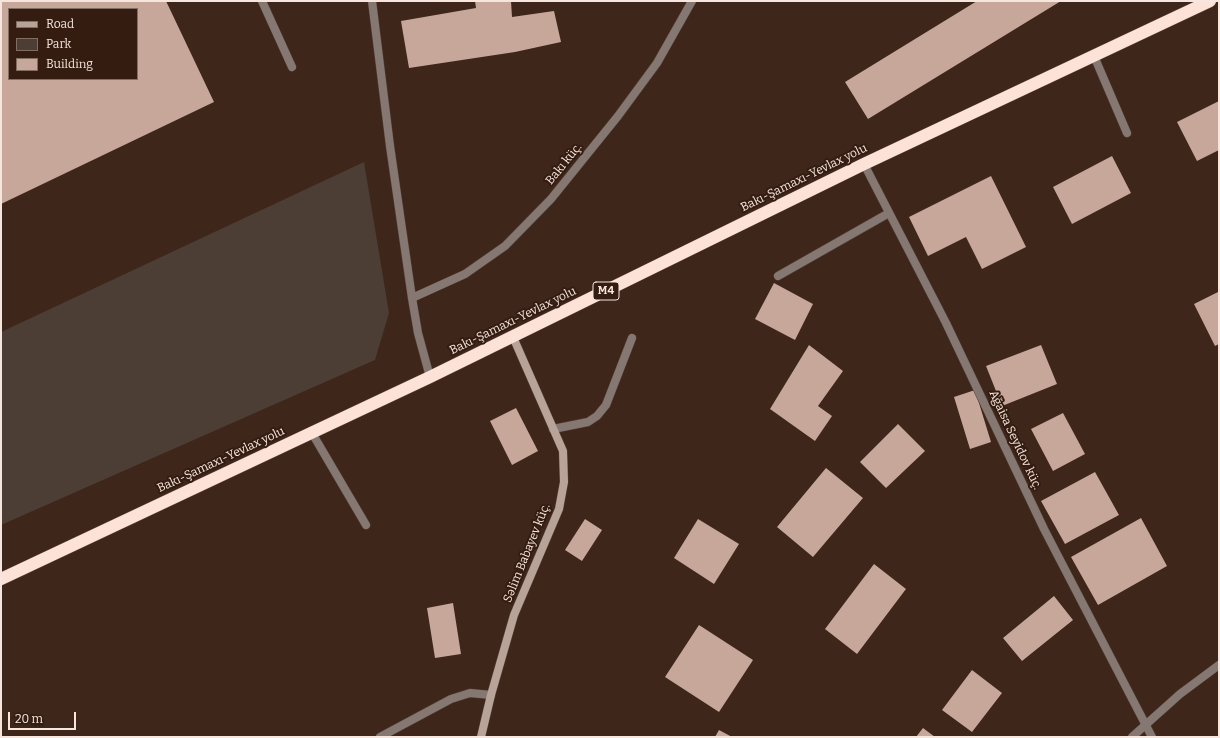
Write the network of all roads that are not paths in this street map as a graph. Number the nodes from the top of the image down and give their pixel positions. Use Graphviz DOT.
graph roads {
  1 [pos="262,1"];
  2 [pos="372,1"];
  3 [pos="692,1"];
  4 [pos="1210,1"];
  5 [pos="1094,56"];
  6 [pos="292,67"];
  7 [pos="1127,133"];
  8 [pos="864,164"];
  9 [pos="889,213"];
  10 [pos="778,276"];
  11 [pos="412,298"];
  12 [pos="512,337"];
  13 [pos="632,338"];
  14 [pos="430,377"];
  15 [pos="553,429"];
  16 [pos="312,433"];
  17 [pos="366,525"];
  18 [pos="1,579"];
  19 [pos="1219,665"];
  20 [pos="491,695"];
  21 [pos="1146,724"];
  22 [pos="380,737"];
  23 [pos="481,737"];
  24 [pos="1132,737"];
  25 [pos="1152,737"];
  1 -- 6 [label="street"];
  2 -- 11 [label="street"];
  3 -- 11 [label="street, Bakı küç."];
  4 -- 5 [label="highway, Bakı-Şamaxı-Yevlax yolu / M4"];
  5 -- 7 [label="street"];
  5 -- 8 [label="highway, Bakı-Şamaxı-Yevlax yolu / M4"];
  8 -- 9 [label="street, Ağaisa Seyidov küç."];
  8 -- 12 [label="highway, Bakı-Şamaxı-Yevlax yolu / M4"];
  9 -- 10 [label="street"];
  9 -- 21 [label="street, Ağaisa Seyidov küç."];
  11 -- 14 [label="street"];
  12 -- 14 [label="highway, Bakı-Şamaxı-Yevlax yolu / M4"];
  12 -- 15 [label="street, Səlim Babayev küç."];
  13 -- 15 [label="street"];
  14 -- 16 [label="highway, Bakı-Şamaxı-Yevlax yolu / M4"];
  15 -- 20 [label="street, Səlim Babayev küç."];
  16 -- 17 [label="street"];
  16 -- 18 [label="highway, Bakı-Şamaxı-Yevlax yolu / M4"];
  19 -- 21 [label="street"];
  20 -- 22 [label="street"];
  20 -- 23 [label="street, Səlim Babayev küç."];
  21 -- 24 [label="street"];
  21 -- 25 [label="street, Ağaisa Seyidov küç."];
}
